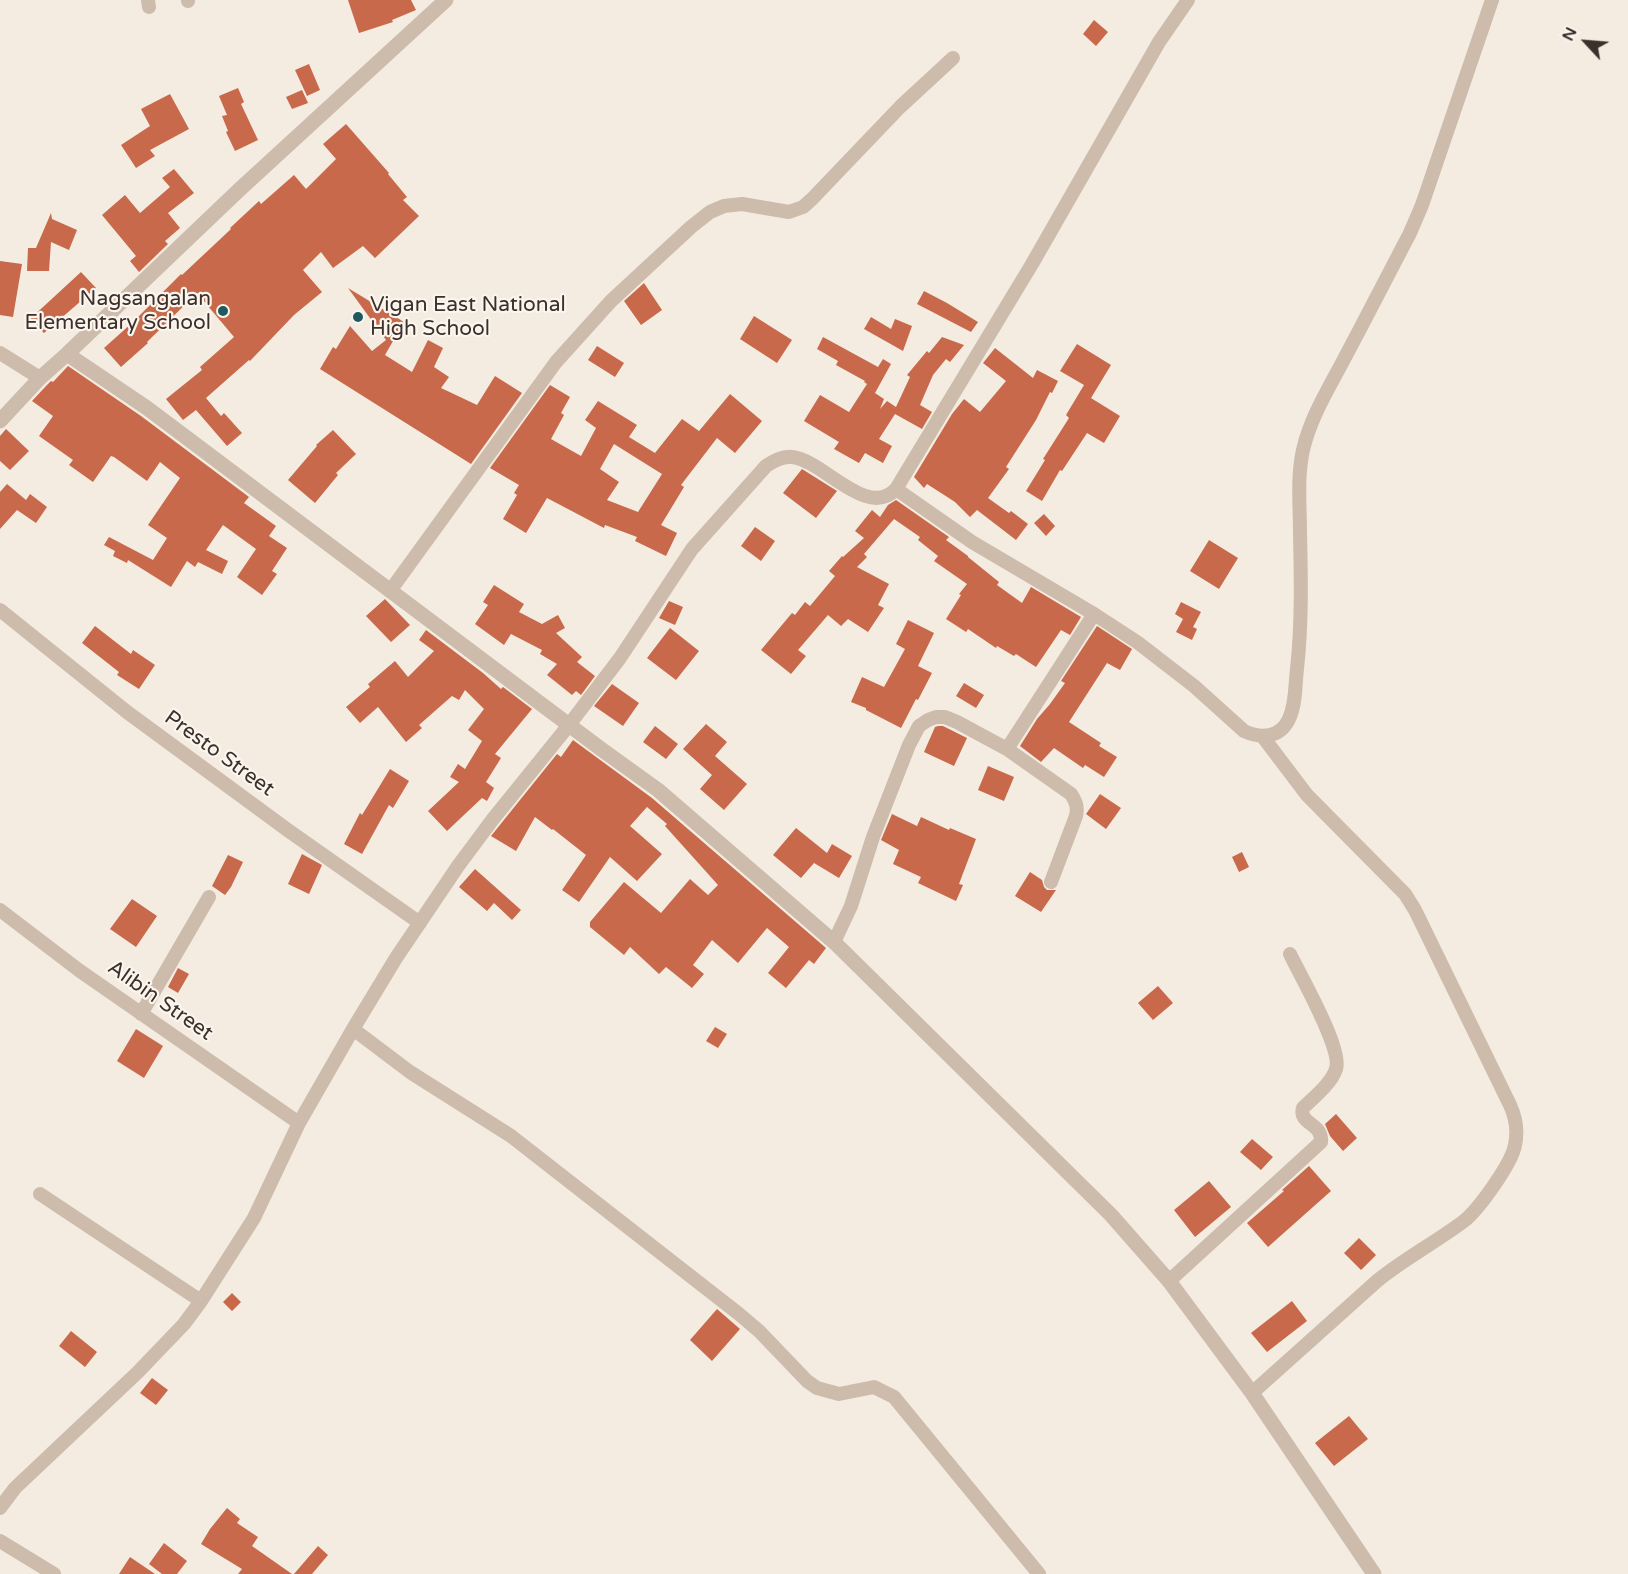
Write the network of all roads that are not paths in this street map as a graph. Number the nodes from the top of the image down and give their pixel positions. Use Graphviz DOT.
graph roads {
  1 [pos="446,0"];
  2 [pos="1188,0"];
  3 [pos="1492,0"];
  4 [pos="953,58"];
  5 [pos="0,353"];
  6 [pos="67,354"];
  7 [pos="40,378"];
  8 [pos="0,421"];
  9 [pos="896,489"];
  10 [pos="390,591"];
  11 [pos="0,610"];
  12 [pos="1094,614"];
  13 [pos="569,724"];
  14 [pos="1263,737"];
  15 [pos="1007,749"];
  16 [pos="1051,882"];
  17 [pos="209,897"];
  18 [pos="0,910"];
  19 [pos="420,923"];
  20 [pos="834,942"];
  21 [pos="1290,954"];
  22 [pos="141,1014"];
  23 [pos="353,1029"];
  24 [pos="299,1123"];
  25 [pos="40,1194"];
  26 [pos="1169,1281"];
  27 [pos="201,1301"];
  28 [pos="1252,1393"];
  29 [pos="0,1508"];
  30 [pos="0,1541"];
  31 [pos="54,1574"];
  32 [pos="1039,1574"];
  33 [pos="1374,1574"];
  1 -- 6 [label="street"];
  2 -- 9 [label="street"];
  3 -- 14 [label="street"];
  4 -- 10 [label="street"];
  5 -- 7 [label="street"];
  6 -- 7 [label="street"];
  6 -- 10 [label="street"];
  7 -- 8 [label="street"];
  9 -- 12 [label="street"];
  9 -- 13 [label="street"];
  10 -- 13 [label="street"];
  11 -- 19 [label="street, Presto Street"];
  12 -- 14 [label="street"];
  12 -- 15 [label="street"];
  13 -- 19 [label="street"];
  13 -- 20 [label="street"];
  14 -- 28 [label="street"];
  15 -- 16 [label="street"];
  15 -- 20 [label="street"];
  17 -- 22 [label="street"];
  18 -- 22 [label="street, Alibin Street"];
  19 -- 23 [label="street"];
  20 -- 26 [label="street"];
  21 -- 26 [label="street"];
  22 -- 24 [label="street, Alibin Street"];
  23 -- 24 [label="street"];
  23 -- 32 [label="street"];
  24 -- 27 [label="street"];
  25 -- 27 [label="street"];
  26 -- 28 [label="street"];
  27 -- 29 [label="street"];
  28 -- 33 [label="street"];
  30 -- 31 [label="street"];
}
